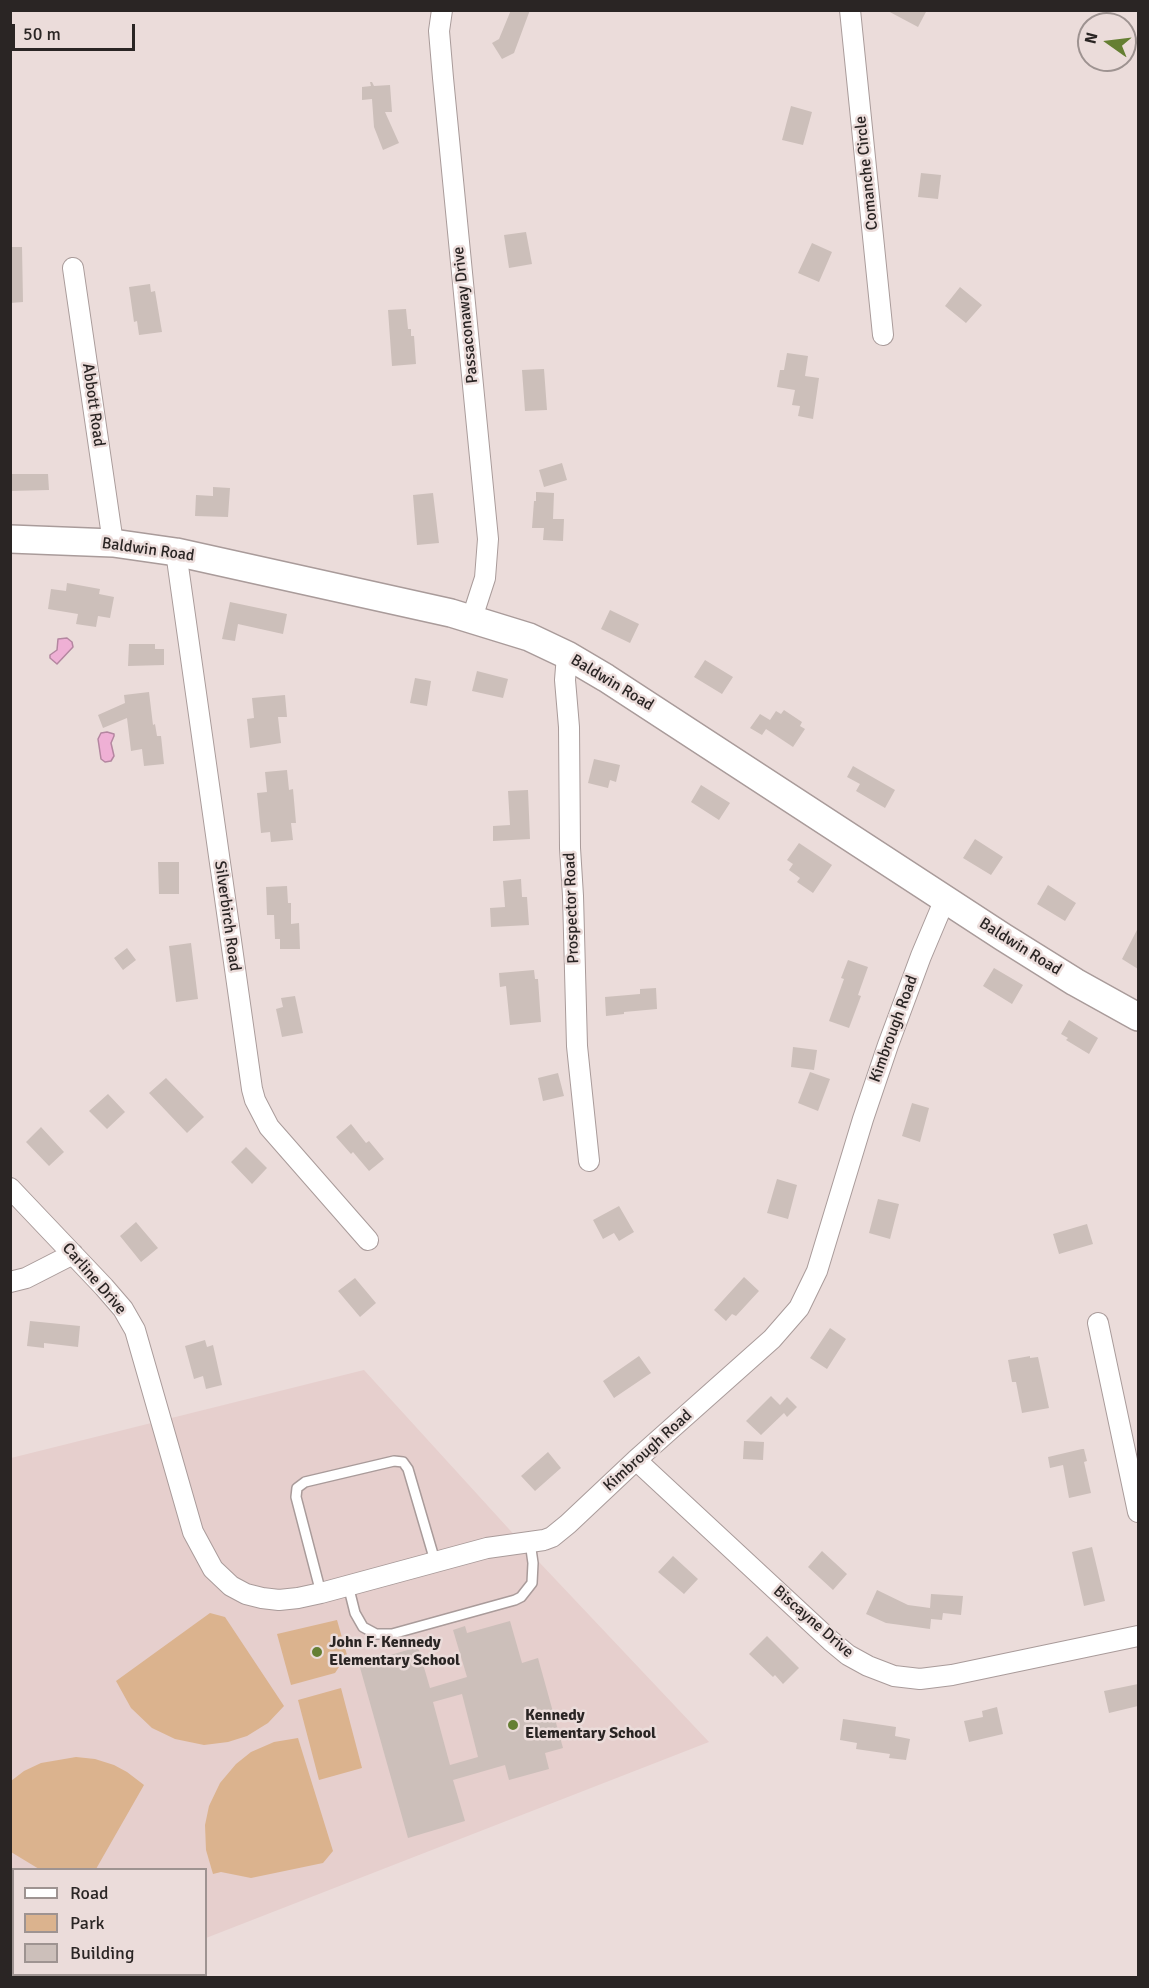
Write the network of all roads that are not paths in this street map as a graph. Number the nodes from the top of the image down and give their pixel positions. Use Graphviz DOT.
graph roads {
  1 [pos="442,10"];
  2 [pos="850,10"];
  3 [pos="73,268"];
  4 [pos="883,335"];
  5 [pos="10,539"];
  6 [pos="113,543"];
  7 [pos="176,552"];
  8 [pos="472,618"];
  9 [pos="567,655"];
  10 [pos="945,899"];
  11 [pos="1138,1017"];
  12 [pos="589,1161"];
  13 [pos="10,1188"];
  14 [pos="368,1240"];
  15 [pos="74,1254"];
  16 [pos="10,1282"];
  17 [pos="1098,1323"];
  18 [pos="160,1421"];
  19 [pos="636,1460"];
  20 [pos="1138,1512"];
  21 [pos="530,1542"];
  22 [pos="435,1561"];
  23 [pos="348,1585"];
  24 [pos="321,1593"];
  25 [pos="1138,1635"];
  1 -- 8 [label="street, Passaconaway Drive"];
  2 -- 4 [label="street, Comanche Circle"];
  3 -- 6 [label="street, Abbott Road"];
  5 -- 6 [label="street, Baldwin Road"];
  6 -- 7 [label="street, Baldwin Road"];
  7 -- 8 [label="street, Baldwin Road"];
  7 -- 14 [label="street, Silverbirch Road"];
  8 -- 9 [label="street, Baldwin Road"];
  9 -- 10 [label="street, Baldwin Road"];
  9 -- 12 [label="street, Prospector Road"];
  10 -- 11 [label="street, Baldwin Road"];
  10 -- 19 [label="street, Kimbrough Road"];
  13 -- 15 [label="street, Carline Drive"];
  15 -- 16 [label="street"];
  15 -- 18 [label="street, Carline Drive"];
  17 -- 20 [label="street"];
  18 -- 24 [label="street, Kimbrough Road"];
  19 -- 21 [label="street, Kimbrough Road"];
  19 -- 25 [label="street, Biscayne Drive"];
  21 -- 22 [label="street, Kimbrough Road"];
  21 -- 23 [label="lane"];
  22 -- 23 [label="street, Kimbrough Road"];
  22 -- 24 [label="lane"];
  23 -- 24 [label="street, Kimbrough Road"];
}
